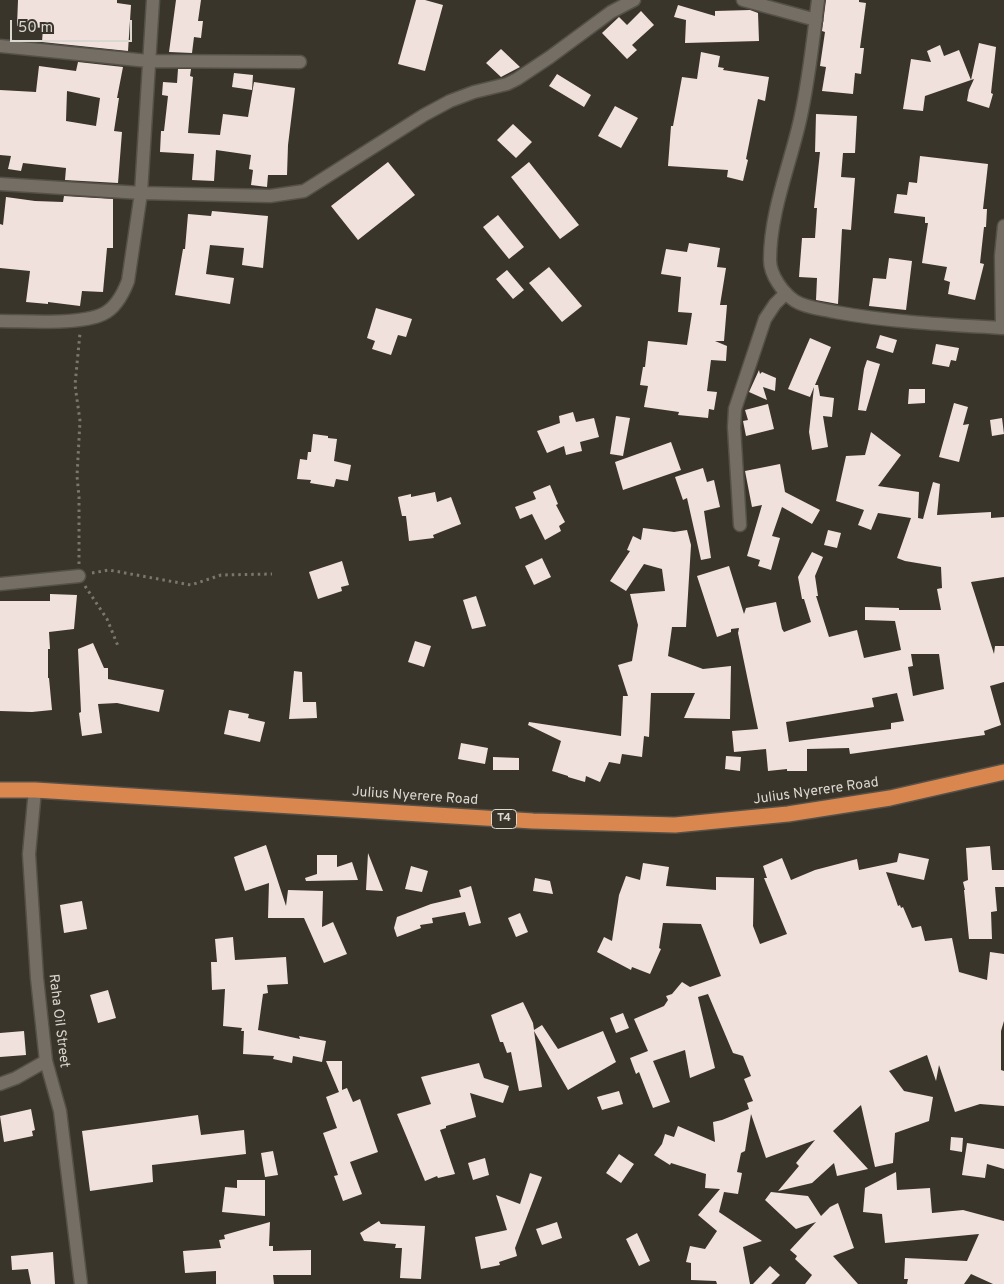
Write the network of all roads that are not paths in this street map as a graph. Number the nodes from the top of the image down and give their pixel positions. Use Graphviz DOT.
graph roads {
  1 [pos="152,0"];
  2 [pos="634,0"];
  3 [pos="743,0"];
  4 [pos="818,0"];
  5 [pos="816,20"];
  6 [pos="0,46"];
  7 [pos="148,61"];
  8 [pos="300,62"];
  9 [pos="0,184"];
  10 [pos="141,194"];
  11 [pos="1004,226"];
  12 [pos="786,293"];
  13 [pos="0,321"];
  14 [pos="1003,328"];
  15 [pos="740,524"];
  16 [pos="79,576"];
  17 [pos="0,584"];
  18 [pos="1004,772"];
  19 [pos="0,790"];
  20 [pos="35,790"];
  21 [pos="46,1061"];
  22 [pos="0,1084"];
  23 [pos="80,1284"];
  1 -- 7 [label="street"];
  2 -- 10 [label="street"];
  3 -- 5 [label="street"];
  4 -- 5 [label="street"];
  5 -- 12 [label="street"];
  6 -- 7 [label="street"];
  7 -- 8 [label="street"];
  7 -- 10 [label="street"];
  9 -- 10 [label="street"];
  10 -- 13 [label="street"];
  11 -- 14 [label="street"];
  12 -- 14 [label="street"];
  12 -- 15 [label="street"];
  16 -- 17 [label="street"];
  18 -- 20 [label="highway, Julius Nyerere Road / T4"];
  19 -- 20 [label="highway, Julius Nyerere Road / T4"];
  20 -- 21 [label="street, Raha Oil Street"];
  21 -- 22 [label="street"];
  21 -- 23 [label="street, Raha Oil Street"];
}
